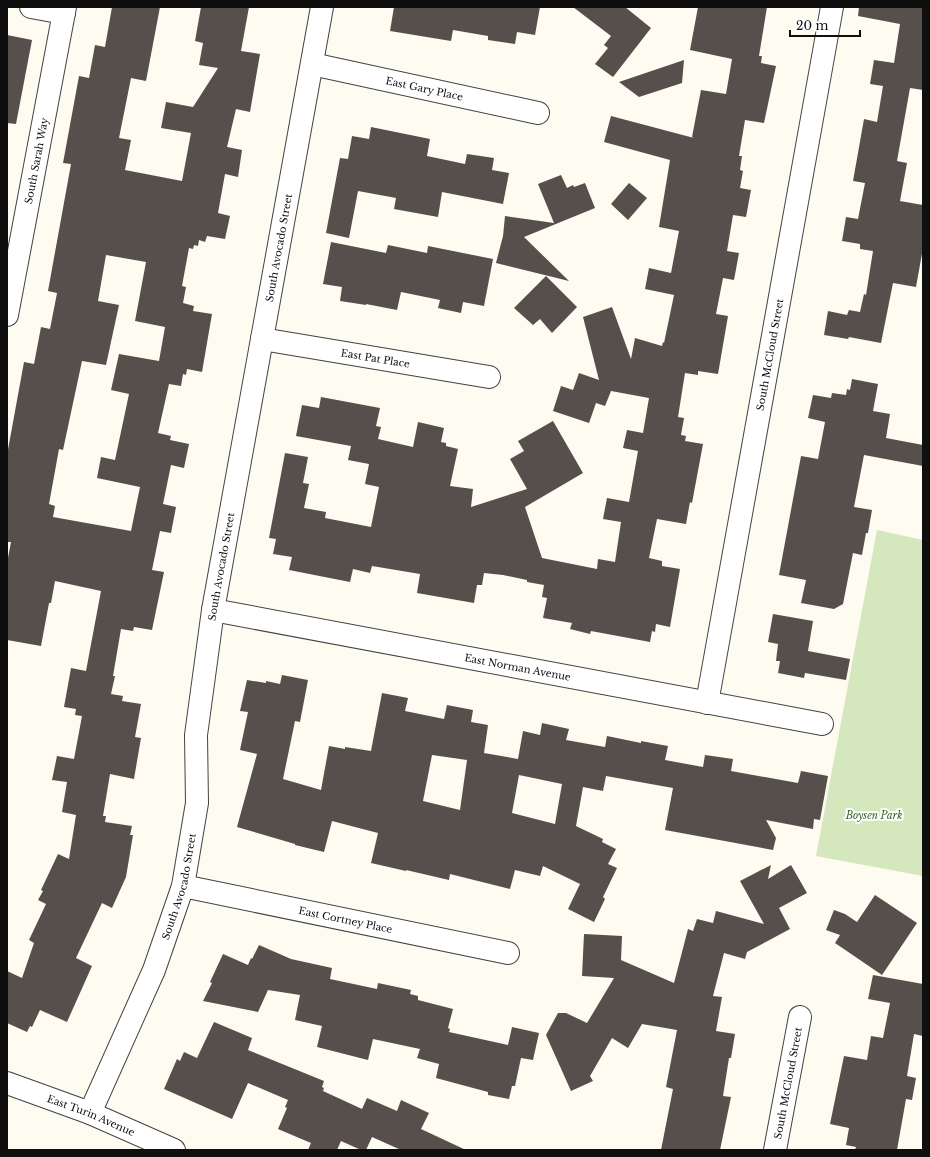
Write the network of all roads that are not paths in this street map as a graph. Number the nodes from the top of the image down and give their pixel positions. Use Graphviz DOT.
graph roads {
  1 [pos="31,7"];
  2 [pos="322,7"];
  3 [pos="832,7"];
  4 [pos="64,10"];
  5 [pos="312,64"];
  6 [pos="538,112"];
  7 [pos="12,259"];
  8 [pos="7,315"];
  9 [pos="262,339"];
  10 [pos="489,377"];
  11 [pos="213,610"];
  12 [pos="708,703"];
  13 [pos="822,724"];
  14 [pos="183,886"];
  15 [pos="508,953"];
  16 [pos="800,1017"];
  17 [pos="7,1083"];
  18 [pos="90,1113"];
  19 [pos="174,1150"];
  20 [pos="775,1150"];
  1 -- 4 [label="street"];
  2 -- 5 [label="street, South Avocado Street"];
  3 -- 12 [label="street, South McCloud Street"];
  4 -- 7 [label="street, South Sarah Way"];
  5 -- 6 [label="street, East Gary Place"];
  5 -- 9 [label="street, South Avocado Street"];
  7 -- 8 [label="street, South Sarah Way"];
  9 -- 10 [label="street, East Pat Place"];
  9 -- 11 [label="street, South Avocado Street"];
  11 -- 12 [label="street, East Norman Avenue"];
  11 -- 14 [label="street, South Avocado Street"];
  12 -- 13 [label="street, East Norman Avenue"];
  14 -- 15 [label="street, East Cortney Place"];
  14 -- 18 [label="street, South Avocado Street"];
  16 -- 20 [label="street, South McCloud Street"];
  17 -- 18 [label="street, East Turin Avenue"];
  18 -- 19 [label="street, East Turin Avenue"];
}
